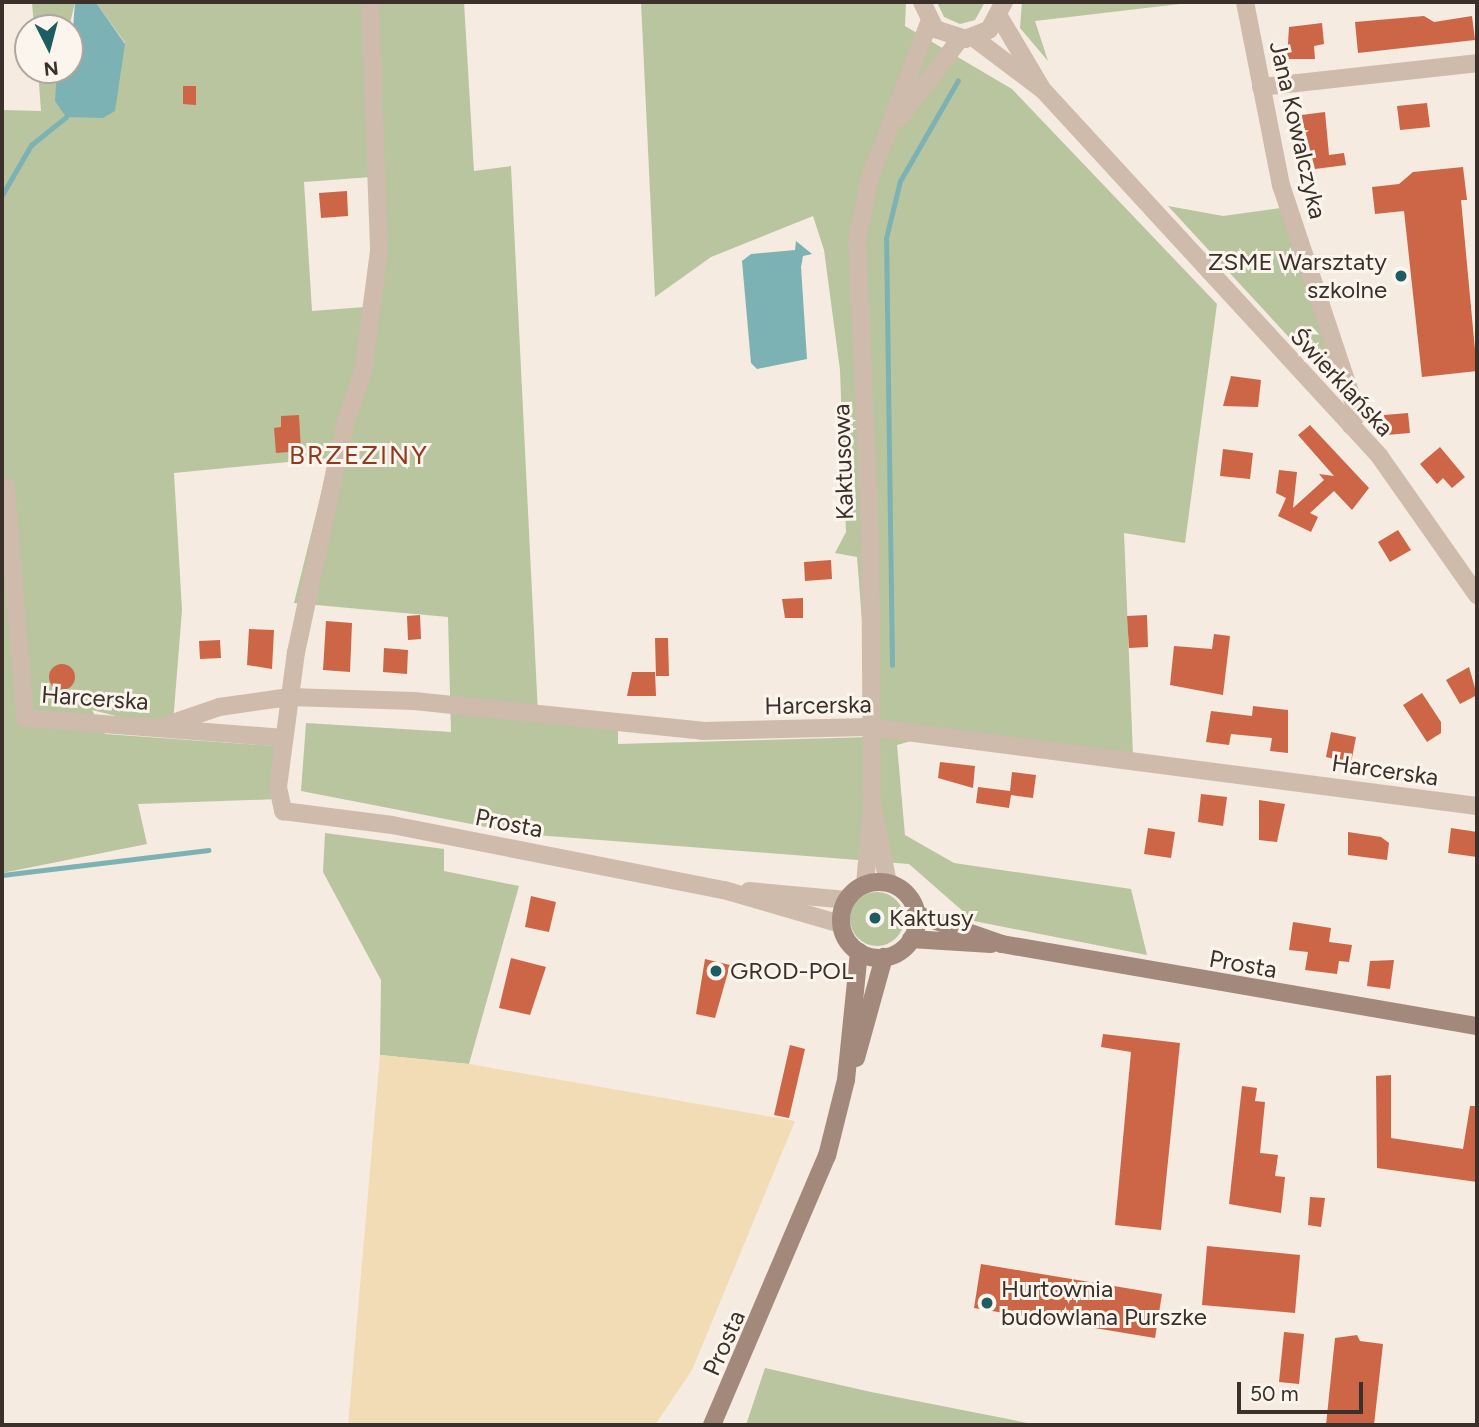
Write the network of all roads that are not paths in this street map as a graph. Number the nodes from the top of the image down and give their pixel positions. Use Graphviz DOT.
graph roads {
  1 [pos="370,2"];
  2 [pos="922,2"];
  3 [pos="1245,2"];
  4 [pos="1002,10"];
  5 [pos="929,23"];
  6 [pos="967,39"];
  7 [pos="1477,63"];
  8 [pos="1261,87"];
  9 [pos="1043,90"];
  10 [pos="893,126"];
  11 [pos="1351,425"];
  12 [pos="6,487"];
  13 [pos="1477,595"];
  14 [pos="289,697"];
  15 [pos="161,727"];
  16 [pos="868,727"];
  17 [pos="284,738"];
  18 [pos="872,804"];
  19 [pos="1477,806"];
  20 [pos="888,883"];
  21 [pos="865,885"];
  22 [pos="724,890"];
  23 [pos="846,900"];
  24 [pos="916,914"];
  25 [pos="841,924"];
  26 [pos="960,935"];
  27 [pos="911,940"];
  28 [pos="859,952"];
  29 [pos="884,957"];
  30 [pos="1477,1026"];
  31 [pos="855,1047"];
  32 [pos="712,1425"];
  1 -- 14 [label="street"];
  2 -- 5 [label="street"];
  3 -- 8 [label="street, Jana Kowalczyka"];
  4 -- 6 [label="street, Kaktusowa"];
  4 -- 9 [label="street, Świerklańska"];
  5 -- 6 [label="street, Świerklańska"];
  5 -- 10 [label="street, Kaktusowa"];
  6 -- 9 [label="street, Świerklańska"];
  6 -- 10 [label="street, Kaktusowa"];
  7 -- 8 [label="street"];
  8 -- 11 [label="street, Jana Kowalczyka"];
  9 -- 11 [label="street, Świerklańska"];
  10 -- 16 [label="street, Kaktusowa"];
  11 -- 13 [label="street, Świerklańska"];
  12 -- 15 [label="street, Harcerska"];
  14 -- 15 [label="street, Harcerska"];
  14 -- 16 [label="street, Harcerska"];
  14 -- 17 [label="street"];
  15 -- 17 [label="street, Harcerska"];
  16 -- 18 [label="street, Kaktusowa"];
  16 -- 19 [label="street, Harcerska"];
  17 -- 22 [label="street, Prosta"];
  18 -- 20 [label="street, Kaktusowa"];
  18 -- 21 [label="street, Kaktusowa"];
  20 -- 21 [label="main road"];
  20 -- 24 [label="main road"];
  21 -- 23 [label="main road"];
  22 -- 23 [label="street, Prosta"];
  22 -- 25 [label="street, Prosta"];
  23 -- 25 [label="main road"];
  24 -- 26 [label="main road, Prosta"];
  24 -- 27 [label="main road"];
  25 -- 28 [label="main road"];
  26 -- 27 [label="main road, Prosta"];
  26 -- 30 [label="main road, Prosta"];
  27 -- 29 [label="main road"];
  28 -- 29 [label="main road"];
  28 -- 31 [label="main road, Prosta"];
  29 -- 31 [label="main road, Prosta"];
  31 -- 32 [label="main road, Prosta"];
}
